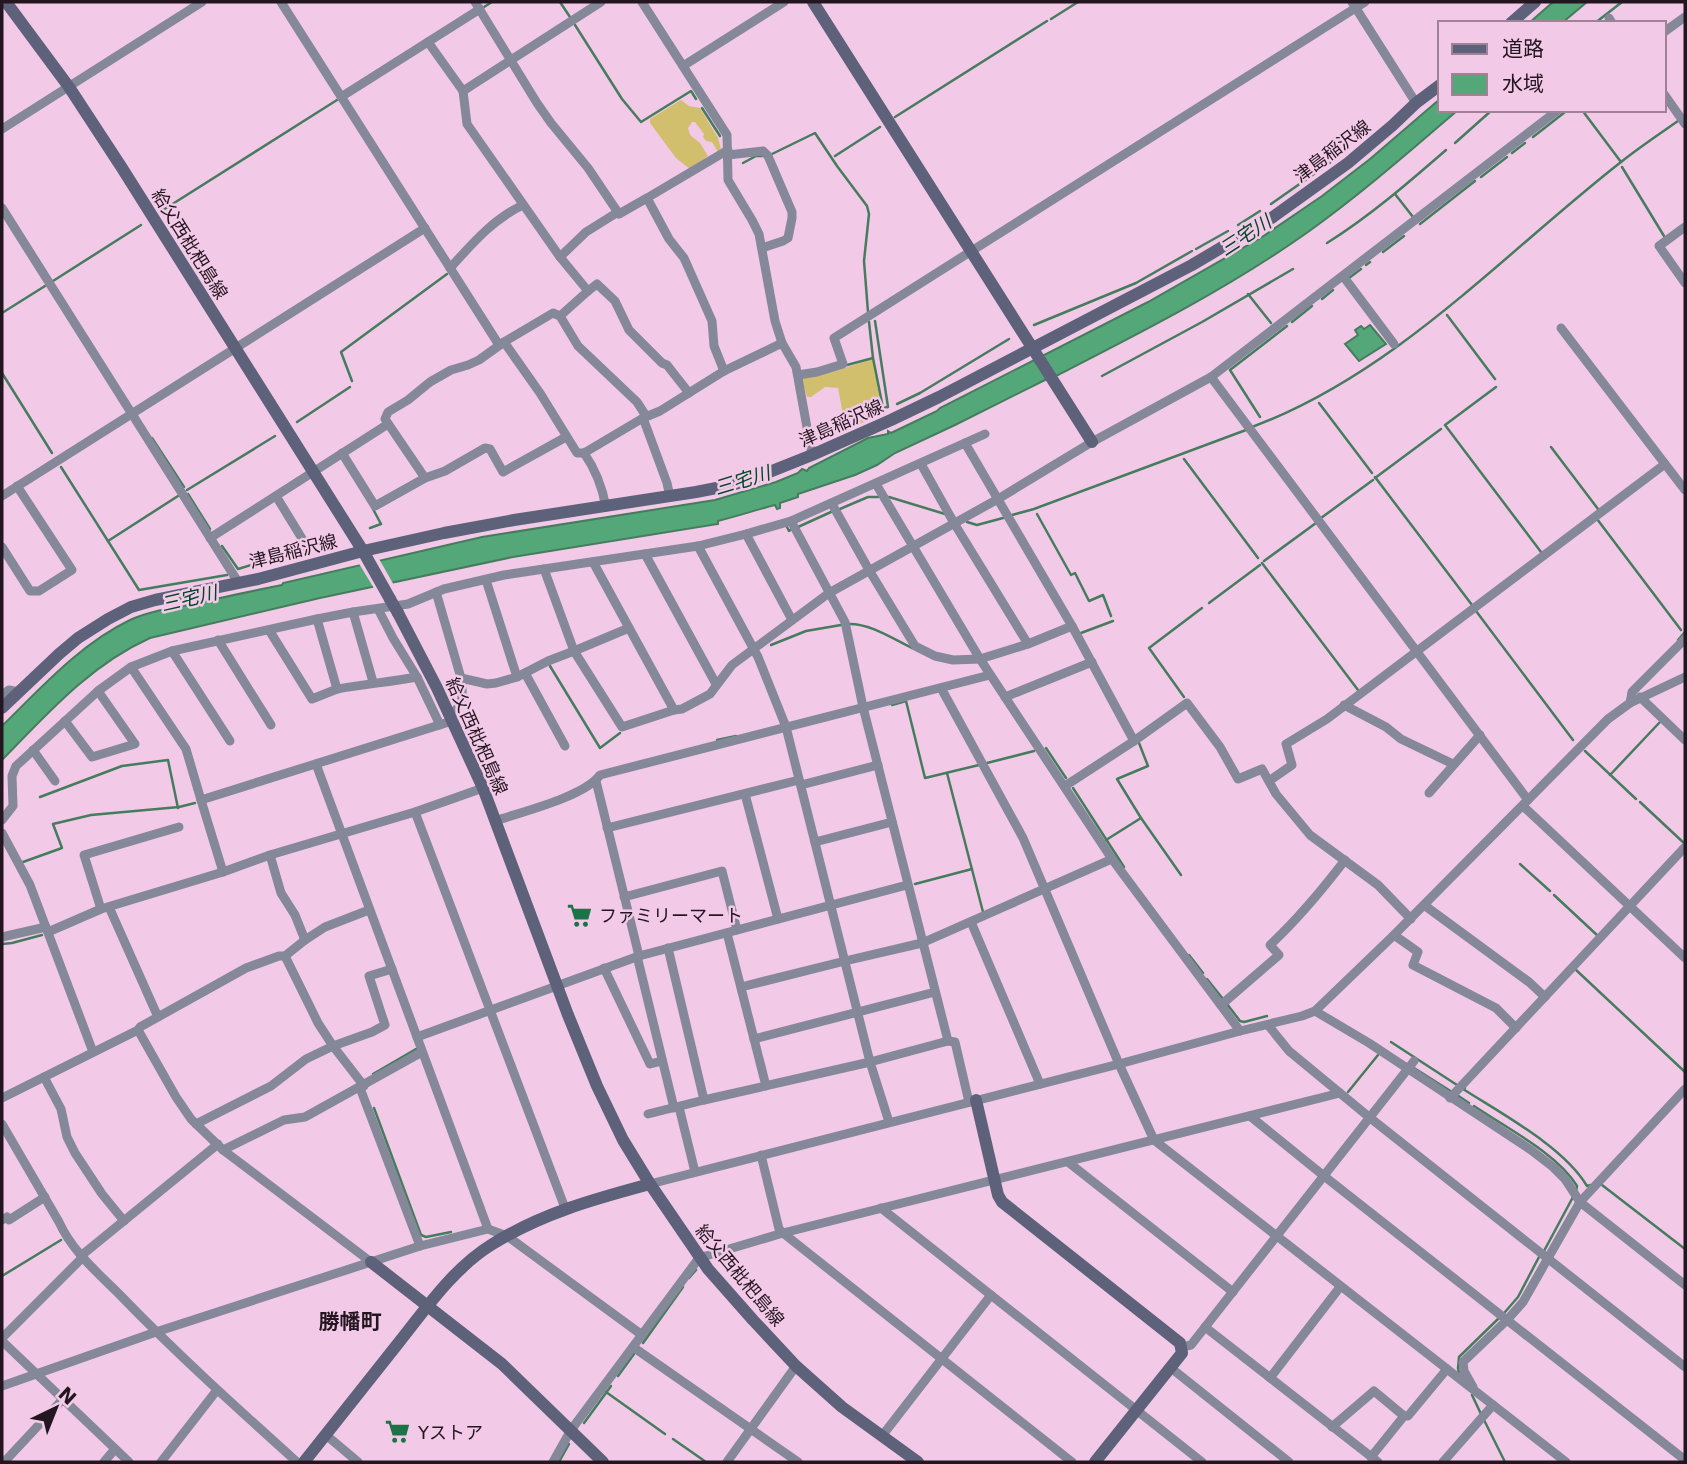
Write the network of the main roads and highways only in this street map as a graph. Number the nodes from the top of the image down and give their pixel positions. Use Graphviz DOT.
graph roads {
  1 [pos="6,2"];
  2 [pos="813,2"];
  3 [pos="1535,2"];
  4 [pos="1513,21"];
  5 [pos="1438,86"];
  6 [pos="1034,350"];
  7 [pos="1092,442"];
  8 [pos="366,555"];
  9 [pos="2,709"];
  10 [pos="973,1101"];
  11 [pos="650,1184"];
  12 [pos="371,1262"];
  13 [pos="428,1306"];
  14 [pos="304,1462"];
  15 [pos="603,1462"];
  16 [pos="918,1462"];
  17 [pos="1095,1462"];
  1 -- 8 [label="main road, 給父西枇杷島線"];
  2 -- 6 [label="main road"];
  3 -- 4 [label="main road"];
  5 -- 6 [label="main road, 津島稲沢線"];
  6 -- 7 [label="main road"];
  6 -- 8 [label="main road, 津島稲沢線"];
  8 -- 9 [label="main road, 津島稲沢線"];
  8 -- 11 [label="main road, 給父西枇杷島線, bridge"];
  10 -- 17 [label="main road"];
  11 -- 13 [label="main road"];
  11 -- 16 [label="main road, 給父西枇杷島線"];
  12 -- 13 [label="main road"];
  13 -- 14 [label="main road"];
  13 -- 15 [label="main road"];
}
